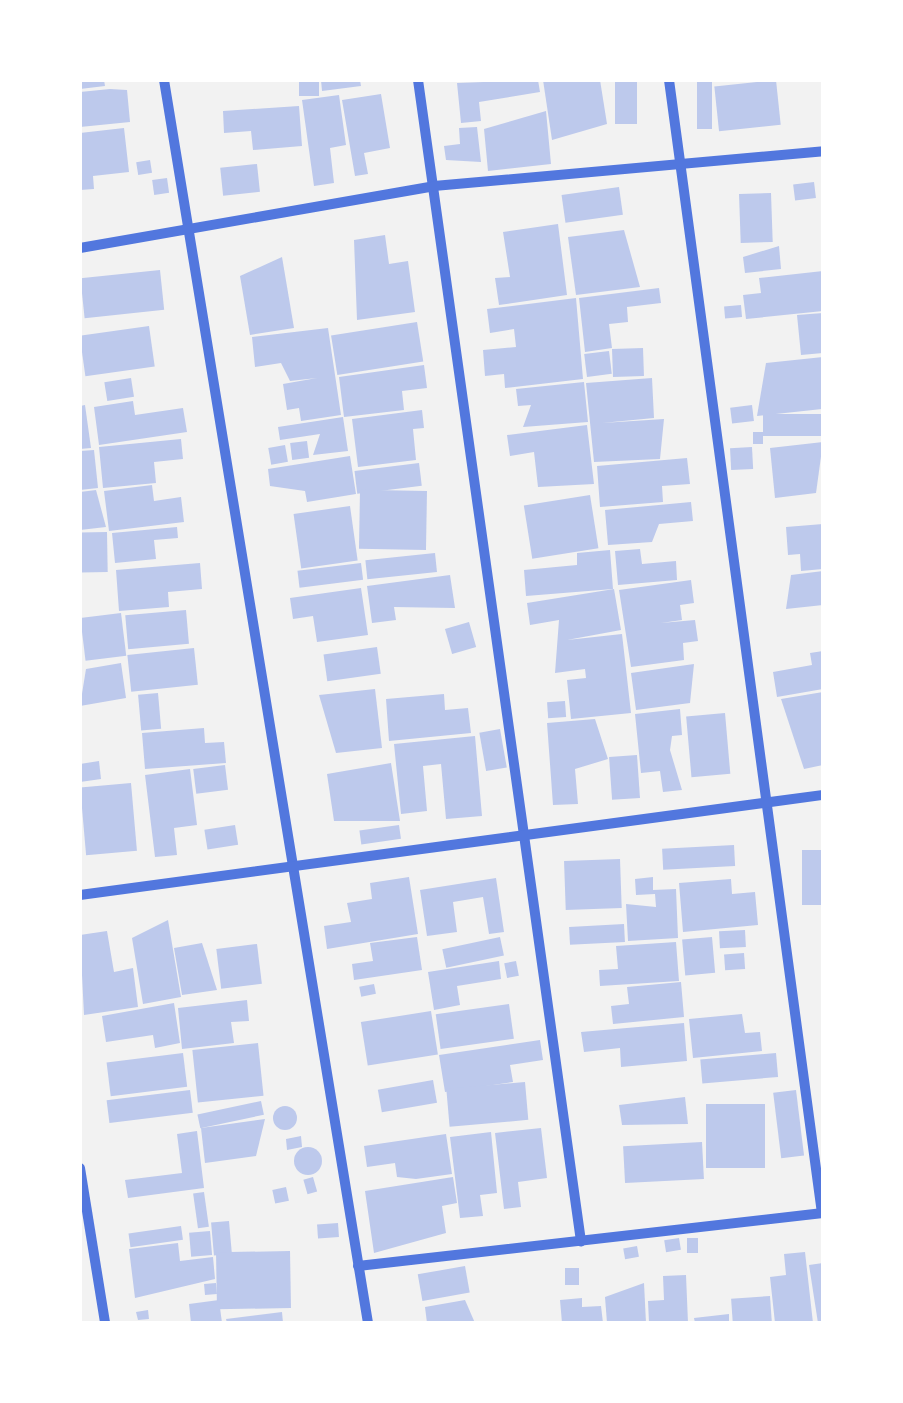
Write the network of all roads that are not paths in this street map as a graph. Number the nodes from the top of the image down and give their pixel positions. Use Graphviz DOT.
graph roads {
  1 [pos="164,80"];
  2 [pos="418,80"];
  3 [pos="669,80"];
  4 [pos="823,151"];
  5 [pos="683,165"];
  6 [pos="434,186"];
  7 [pos="186,228"];
  8 [pos="80,248"];
  9 [pos="823,795"];
  10 [pos="770,802"];
  11 [pos="525,835"];
  12 [pos="292,865"];
  13 [pos="80,895"];
  14 [pos="80,1168"];
  15 [pos="822,1213"];
  16 [pos="581,1242"];
  17 [pos="358,1266"];
  18 [pos="105,1323"];
  19 [pos="368,1323"];
  1 -- 7 [label="street"];
  2 -- 6 [label="street"];
  3 -- 5 [label="street"];
  4 -- 5 [label="street"];
  5 -- 6 [label="street"];
  5 -- 10 [label="street"];
  6 -- 7 [label="street"];
  6 -- 11 [label="street"];
  7 -- 8 [label="street"];
  7 -- 12 [label="street"];
  9 -- 10 [label="street"];
  10 -- 11 [label="street"];
  10 -- 15 [label="street"];
  11 -- 12 [label="street"];
  11 -- 16 [label="street"];
  12 -- 13 [label="street"];
  12 -- 17 [label="street"];
  14 -- 18 [label="street"];
  15 -- 16 [label="street"];
  16 -- 17 [label="street"];
  17 -- 19 [label="street"];
}
